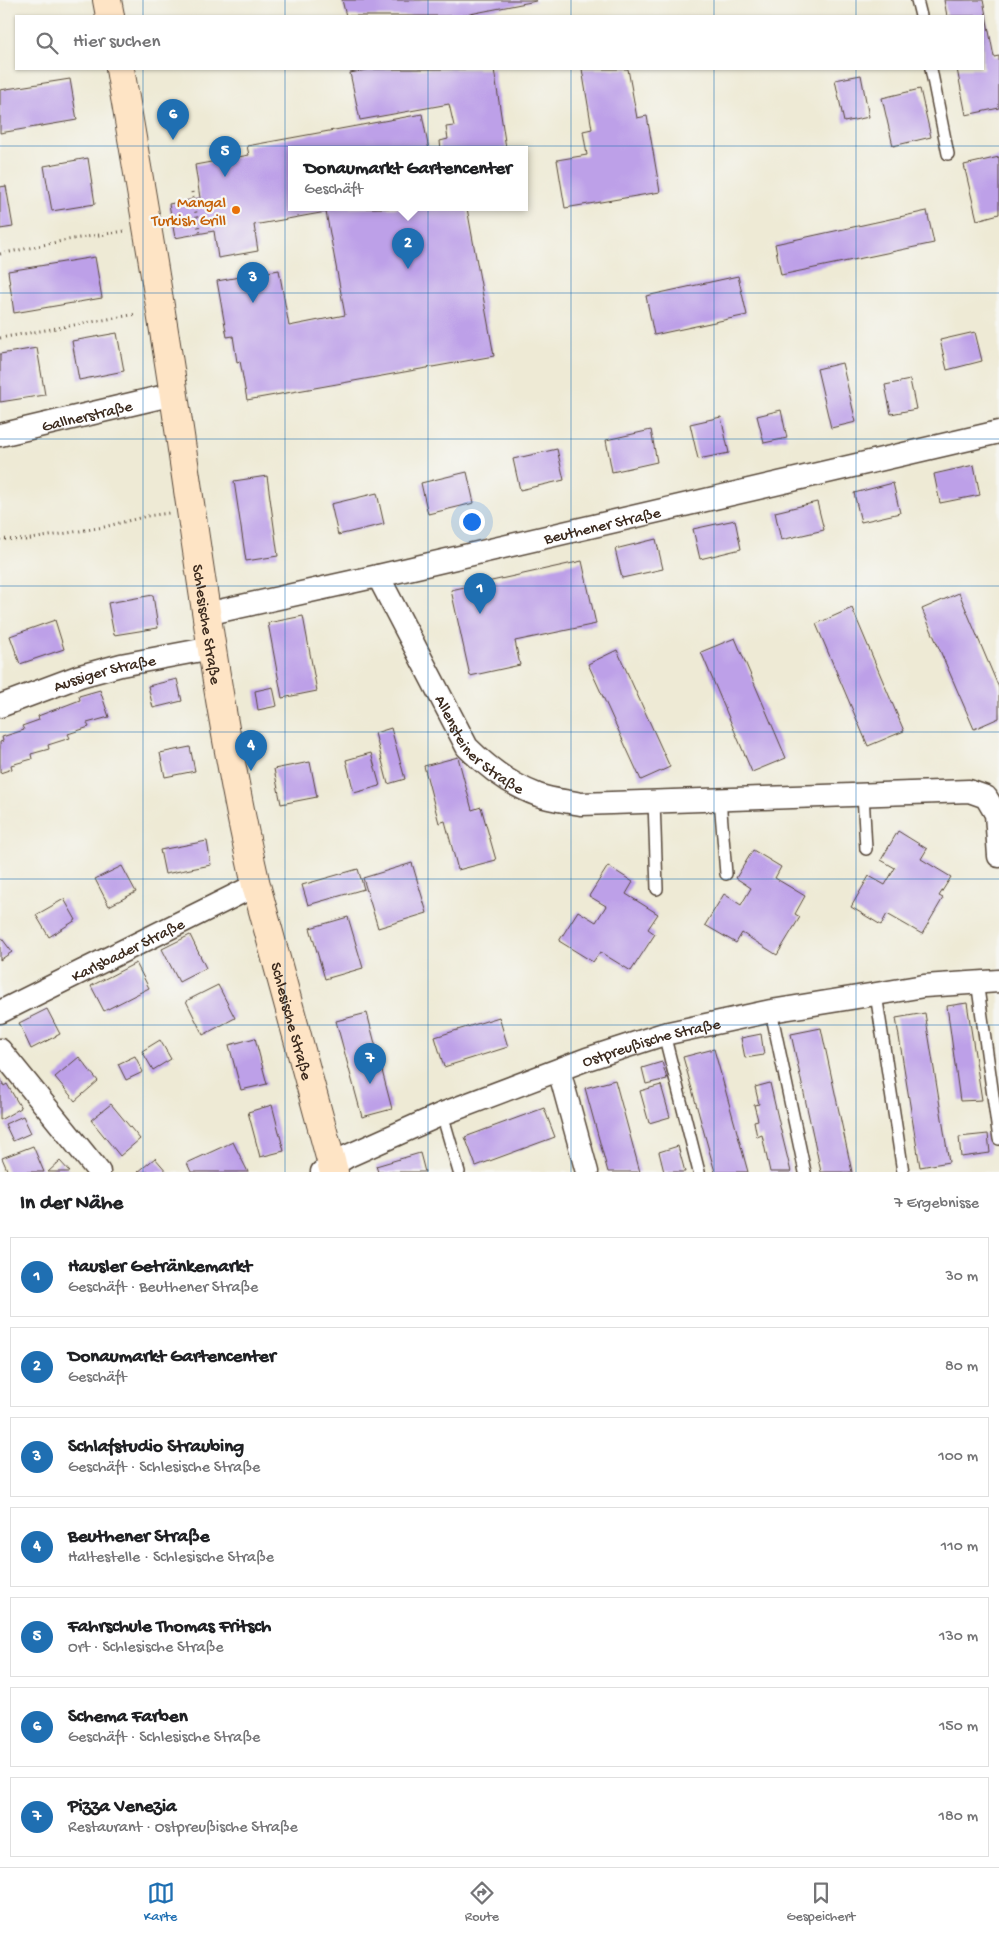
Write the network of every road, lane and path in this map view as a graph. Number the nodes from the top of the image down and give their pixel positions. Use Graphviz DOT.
graph roads {
  1 [pos="107,0"];
  2 [pos="917,0"];
  3 [pos="110,15"];
  4 [pos="921,15"];
  5 [pos="120,70"];
  6 [pos="931,70"];
  7 [pos="948,154"];
  8 [pos="192,192"];
  9 [pos="131,230"];
  10 [pos="200,234"];
  11 [pos="0,254"];
  12 [pos="145,313"];
  13 [pos="0,338"];
  14 [pos="174,394"];
  15 [pos="999,432"];
  16 [pos="0,435"];
  17 [pos="174,512"];
  18 [pos="0,539"];
  19 [pos="378,576"];
  20 [pos="206,614"];
  21 [pos="212,648"];
  22 [pos="0,706"];
  23 [pos="863,794"];
  24 [pos="720,799"];
  25 [pos="654,801"];
  26 [pos="866,849"];
  27 [pos="999,856"];
  28 [pos="726,874"];
  29 [pos="256,884"];
  30 [pos="657,889"];
  31 [pos="988,981"];
  32 [pos="876,994"];
  33 [pos="772,1011"];
  34 [pos="0,1012"];
  35 [pos="664,1034"];
  36 [pos="0,1050"];
  37 [pos="559,1070"];
  38 [pos="442,1114"];
  39 [pos="999,1139"];
  40 [pos="329,1170"];
  41 [pos="99,1172"];
  42 [pos="459,1172"];
  43 [pos="587,1172"];
  44 [pos="699,1172"];
  45 [pos="806,1172"];
  46 [pos="903,1172"];
  1 -- 3 [label="street"];
  2 -- 4 [label="lane"];
  5 -- 14 [label="street, Schlesische Straße"];
  6 -- 7 [label="lane"];
  8 -- 10 [label="path"];
  9 -- 11 [label="path"];
  12 -- 13 [label="path"];
  14 -- 16 [label="street, Gallnerstraße"];
  14 -- 20 [label="street, Schlesische Straße"];
  15 -- 19 [label="street, Beuthener Straße"];
  17 -- 18 [label="path"];
  19 -- 20 [label="street, Beuthener Straße"];
  19 -- 25 [label="street, Allensteiner Straße"];
  20 -- 21 [label="street, Schlesische Straße"];
  21 -- 22 [label="street, Aussiger Straße"];
  21 -- 29 [label="street, Schlesische Straße"];
  23 -- 24 [label="street, Allensteiner Straße"];
  23 -- 26 [label="lane"];
  23 -- 27 [label="street, Allensteiner Straße"];
  24 -- 25 [label="street, Allensteiner Straße"];
  24 -- 28 [label="lane"];
  25 -- 30 [label="lane"];
  29 -- 34 [label="street, Karlsbader Straße"];
  29 -- 40 [label="street, Schlesische Straße"];
  31 -- 32 [label="street, Ostpreußische Straße"];
  31 -- 39 [label="lane"];
  32 -- 33 [label="street, Ostpreußische Straße"];
  32 -- 46 [label="lane"];
  33 -- 35 [label="street, Ostpreußische Straße"];
  33 -- 45 [label="lane"];
  35 -- 37 [label="street, Ostpreußische Straße"];
  35 -- 44 [label="lane"];
  36 -- 41 [label="street"];
  37 -- 38 [label="street, Ostpreußische Straße"];
  37 -- 43 [label="street"];
  38 -- 40 [label="street, Ostpreußische Straße"];
  38 -- 42 [label="lane"];
}
